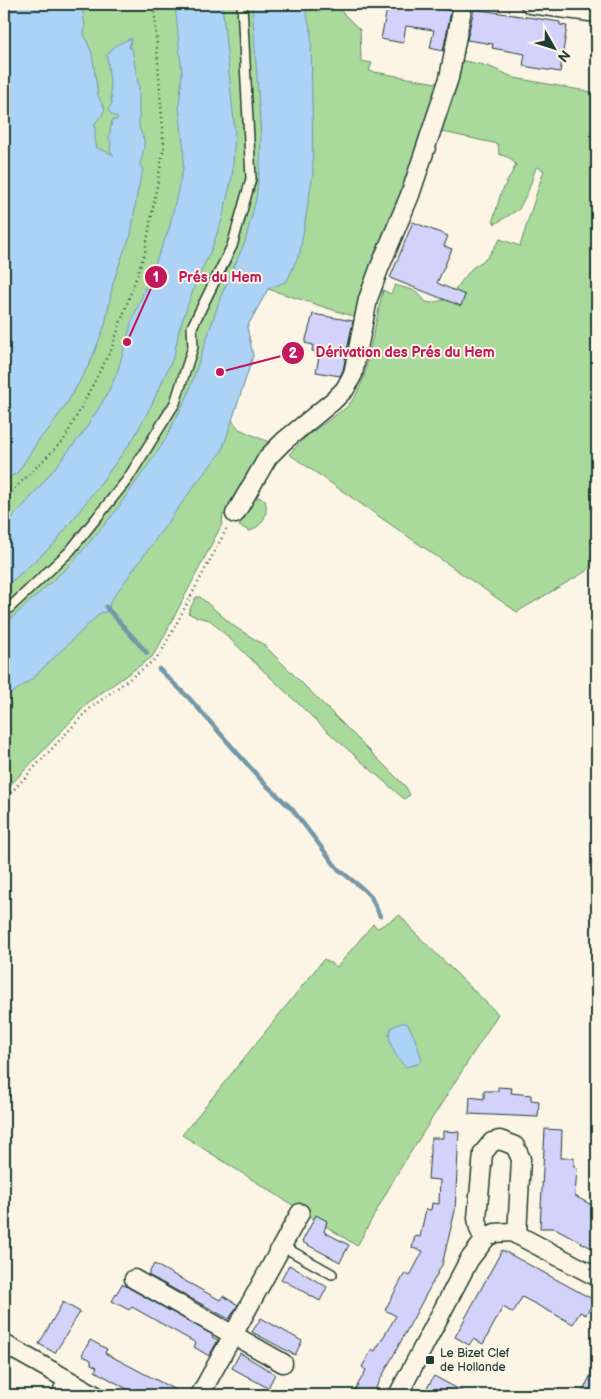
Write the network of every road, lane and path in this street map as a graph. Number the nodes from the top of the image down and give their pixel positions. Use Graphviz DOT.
graph roads {
  1 [pos="154,4"];
  2 [pos="242,4"];
  3 [pos="463,4"];
  4 [pos="530,4"];
  5 [pos="597,13"];
  6 [pos="4,499"];
  7 [pos="235,514"];
  8 [pos="4,613"];
  9 [pos="4,800"];
  10 [pos="300,1213"];
  11 [pos="517,1235"];
  12 [pos="484,1240"];
  13 [pos="282,1246"];
  14 [pos="332,1274"];
  15 [pos="597,1277"];
  16 [pos="134,1279"];
  17 [pos="233,1335"];
  18 [pos="4,1344"];
  19 [pos="283,1364"];
  20 [pos="64,1388"];
  21 [pos="95,1395"];
  22 [pos="200,1395"];
  23 [pos="398,1395"];
  1 -- 6 [label="path"];
  2 -- 8 [label="lane"];
  3 -- 7 [label="street"];
  4 -- 5 [label="street"];
  7 -- 9 [label="path"];
  10 -- 13 [label="street"];
  11 -- 12 [label="street"];
  11 -- 12 [label="street"];
  11 -- 15 [label="street"];
  12 -- 23 [label="street"];
  13 -- 14 [label="lane"];
  13 -- 17 [label="street"];
  16 -- 17 [label="street"];
  17 -- 19 [label="street"];
  17 -- 22 [label="street"];
  18 -- 20 [label="street"];
  20 -- 21 [label="street"];
}
